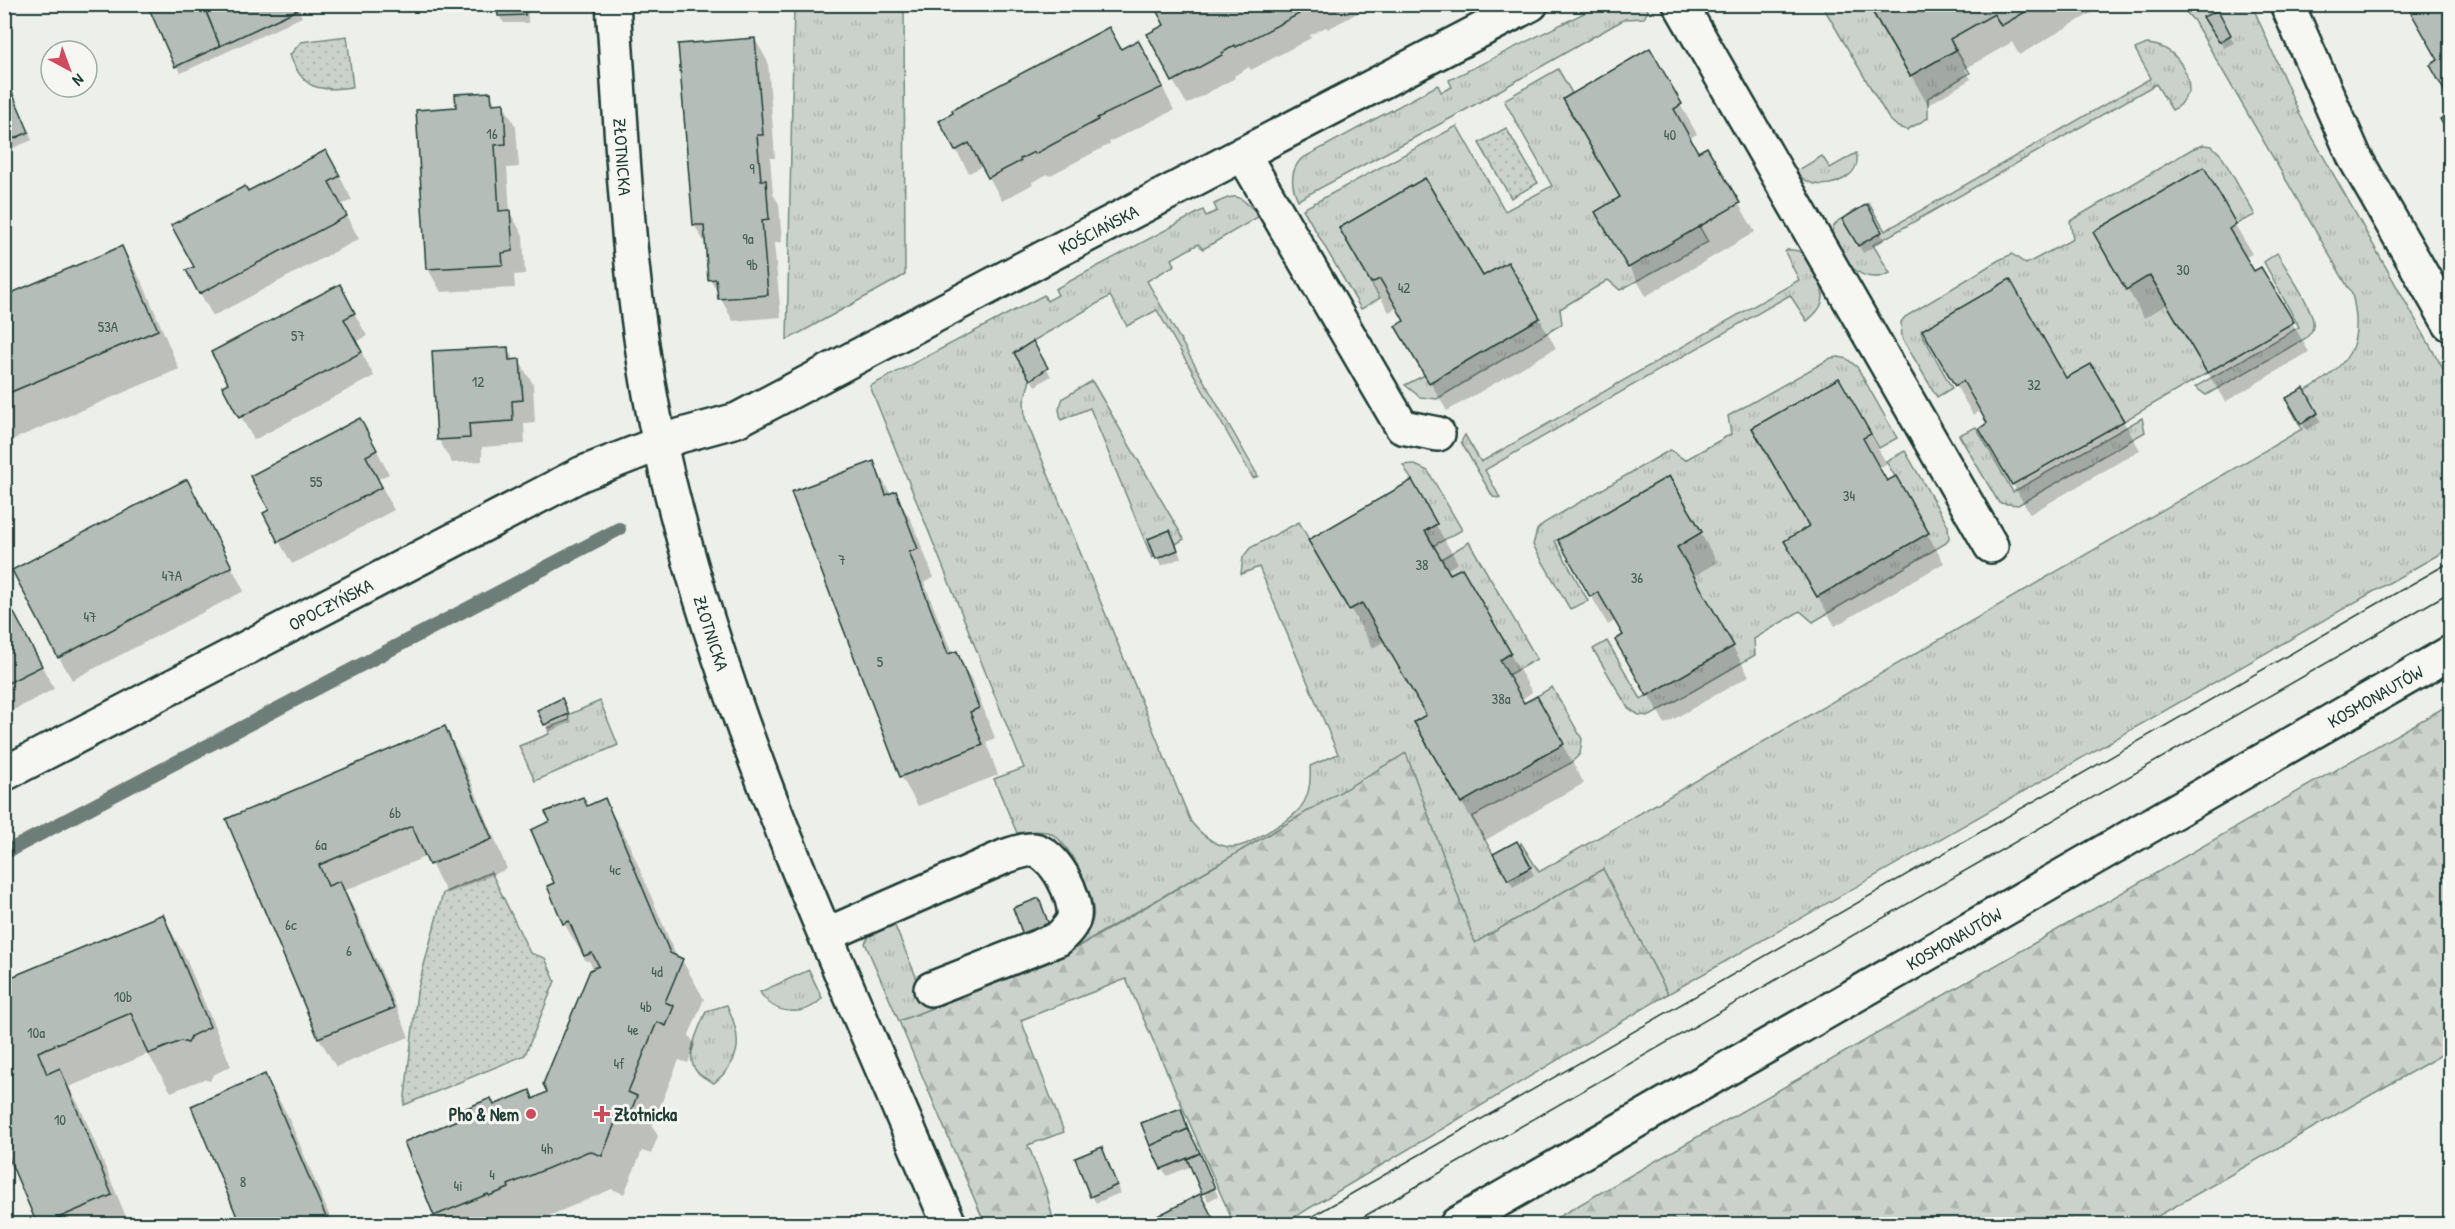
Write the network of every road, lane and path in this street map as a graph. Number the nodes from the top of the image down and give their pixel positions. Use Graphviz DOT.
graph roads {
  1 [pos="613,4"];
  2 [pos="1531,4"];
  3 [pos="1680,4"];
  4 [pos="2287,4"];
  5 [pos="1243,154"];
  6 [pos="2451,324"];
  7 [pos="1438,434"];
  8 [pos="660,443"];
  9 [pos="1991,546"];
  10 [pos="2451,653"];
  11 [pos="4,774"];
  12 [pos="826,935"];
  13 [pos="931,989"];
  14 [pos="949,1224"];
  15 [pos="1457,1224"];
  1 -- 8 [label="street, ZŁOTNICKA"];
  2 -- 5 [label="street, KOŚCIAŃSKA"];
  3 -- 9 [label="street"];
  4 -- 6 [label="street"];
  5 -- 7 [label="street"];
  5 -- 8 [label="street, KOŚCIAŃSKA"];
  8 -- 11 [label="street, OPOCZYŃSKA"];
  8 -- 12 [label="street, ZŁOTNICKA"];
  10 -- 15 [label="street, KOSMONAUTÓW"];
  12 -- 13 [label="street"];
  12 -- 14 [label="street, ZŁOTNICKA"];
}
